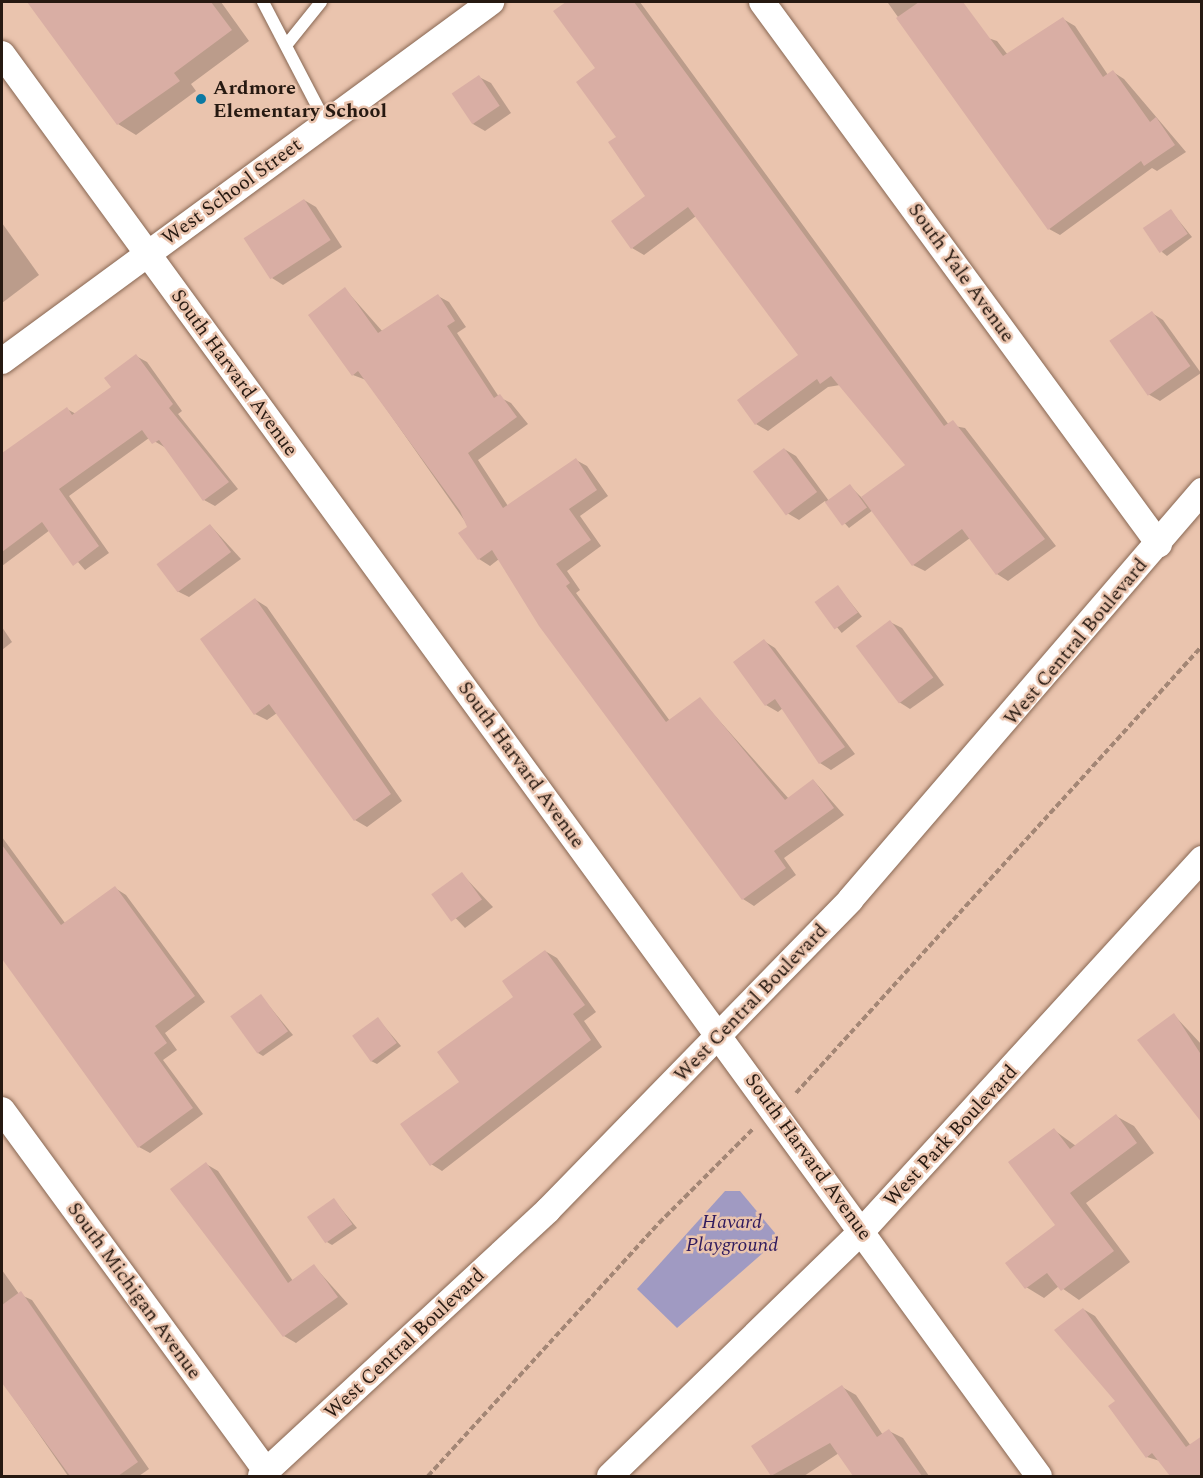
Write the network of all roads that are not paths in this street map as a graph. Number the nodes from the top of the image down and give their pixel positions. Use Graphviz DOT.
graph roads {
  1 [pos="263,2"];
  2 [pos="321,2"];
  3 [pos="491,2"];
  4 [pos="762,2"];
  5 [pos="288,43"];
  6 [pos="2,54"];
  7 [pos="326,123"];
  8 [pos="148,254"];
  9 [pos="2,361"];
  10 [pos="1202,491"];
  11 [pos="1159,544"];
  12 [pos="1202,859"];
  13 [pos="719,1037"];
  14 [pos="2,1110"];
  15 [pos="862,1231"];
  16 [pos="264,1474"];
  17 [pos="610,1476"];
  18 [pos="1039,1476"];
  1 -- 5 [label="lane"];
  2 -- 5 [label="lane"];
  3 -- 7 [label="street, West School Street"];
  4 -- 11 [label="street, South Yale Avenue"];
  5 -- 7 [label="lane"];
  6 -- 8 [label="street, South Harvard Avenue"];
  7 -- 8 [label="street, West School Street"];
  8 -- 9 [label="street, West School Street"];
  8 -- 13 [label="street, South Harvard Avenue"];
  10 -- 11 [label="street, West Central Boulevard"];
  11 -- 13 [label="street, West Central Boulevard"];
  12 -- 15 [label="street, West Park Boulevard"];
  13 -- 15 [label="street, South Harvard Avenue"];
  13 -- 16 [label="street, West Central Boulevard"];
  14 -- 16 [label="street, South Michigan Avenue"];
  15 -- 17 [label="street, West Park Boulevard"];
  15 -- 18 [label="street, South Harvard Avenue"];
}
